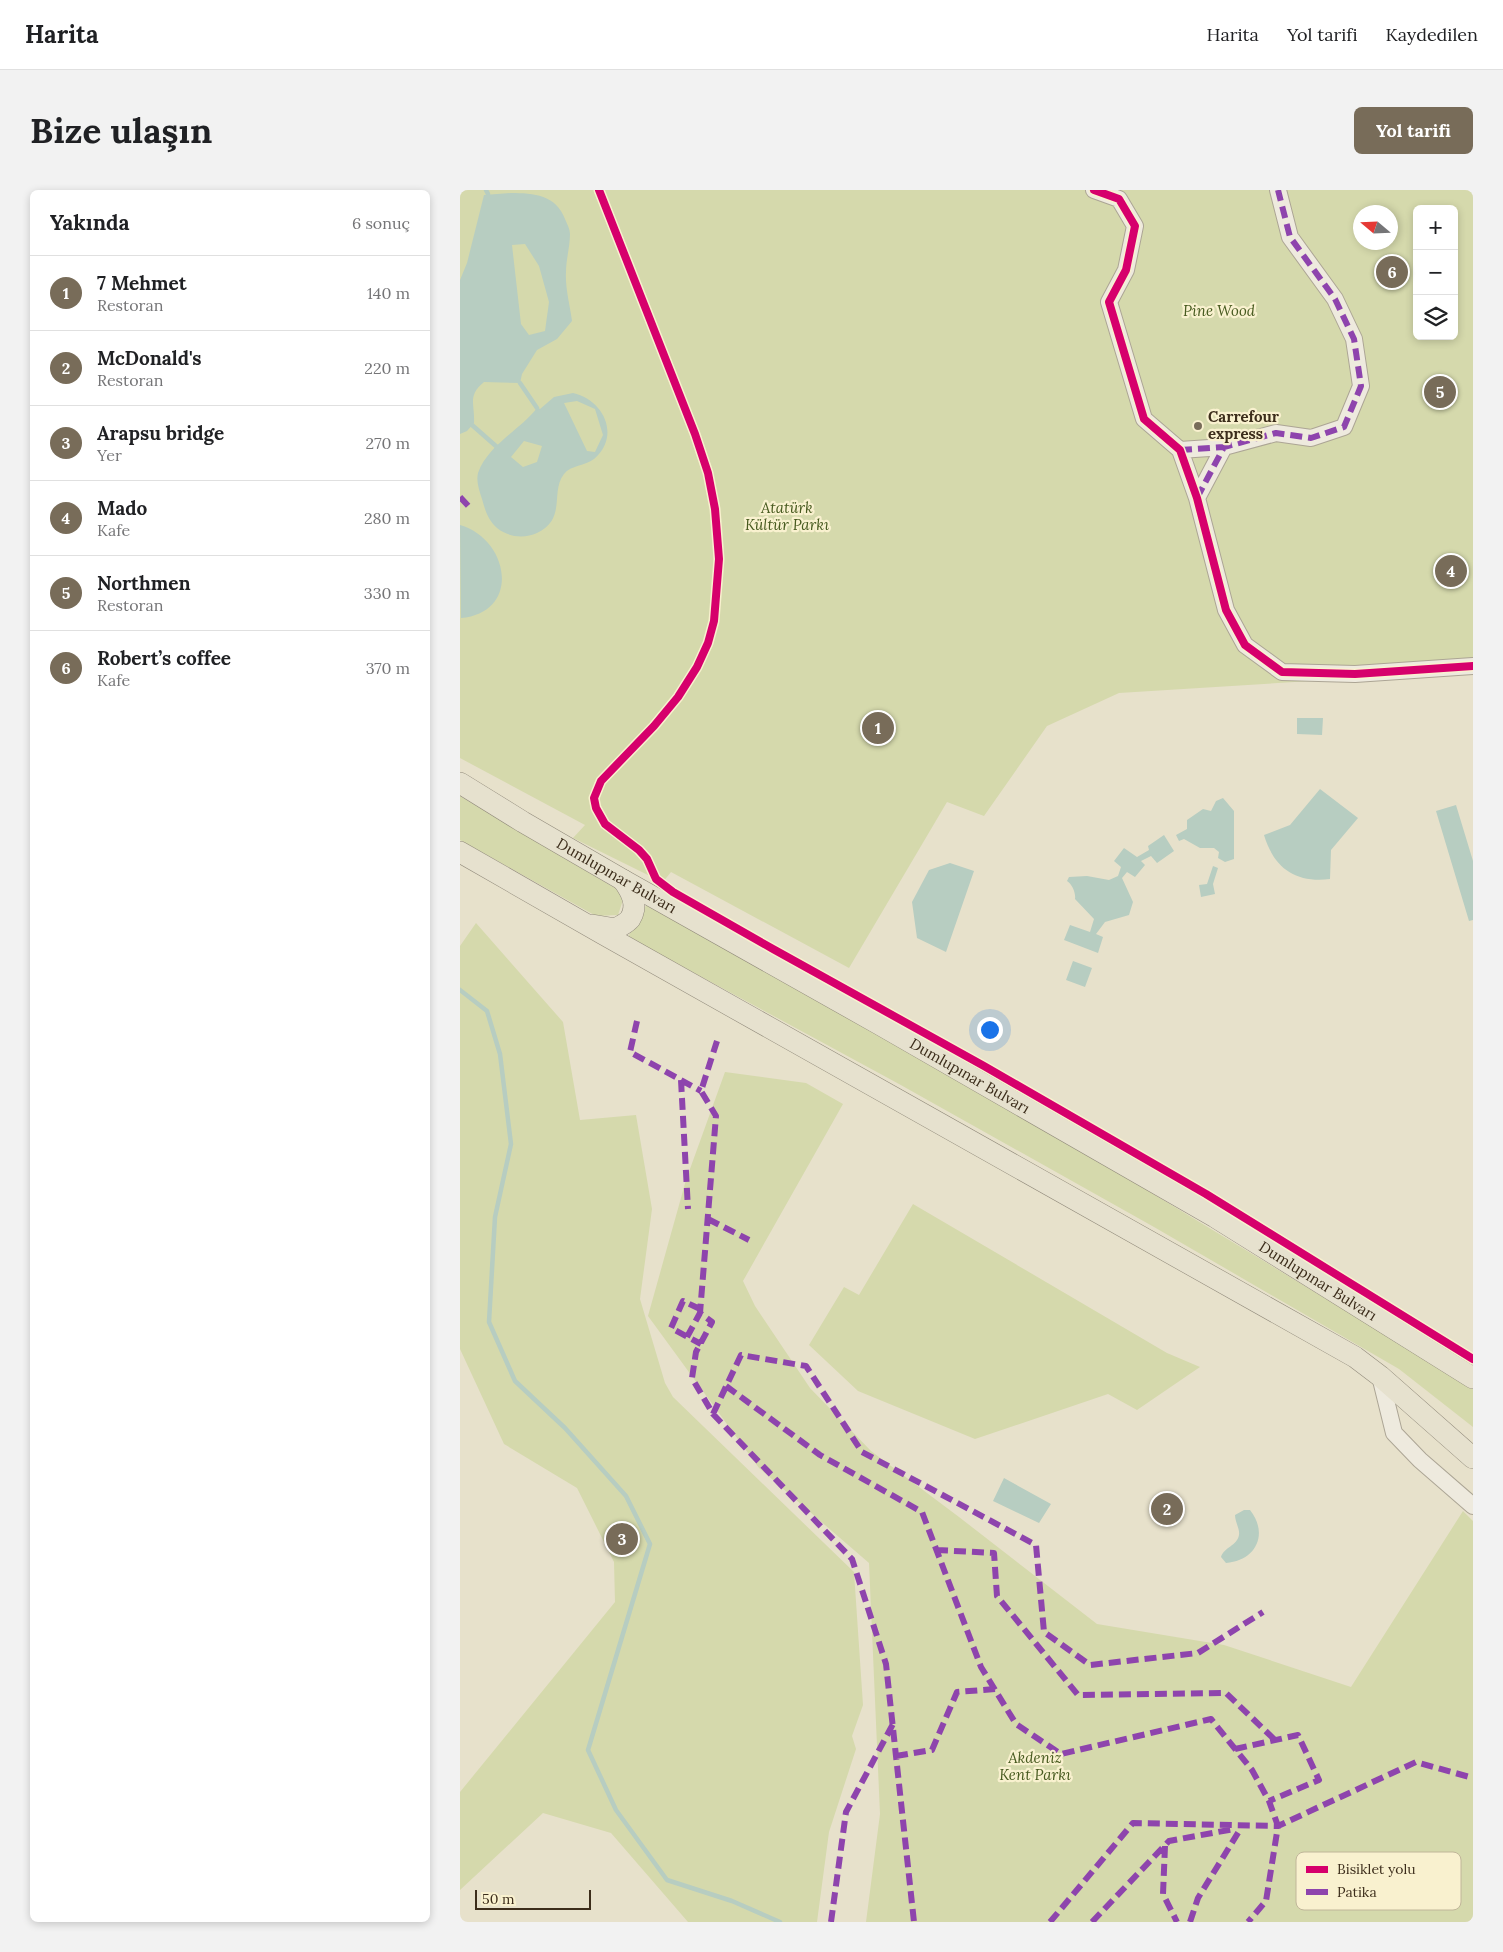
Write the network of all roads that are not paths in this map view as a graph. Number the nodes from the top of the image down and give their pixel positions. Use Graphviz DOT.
graph roads {
  1 [pos="1094,190"];
  2 [pos="1278,190"];
  3 [pos="1224,447"];
  4 [pos="1180,450"];
  5 [pos="1197,498"];
  6 [pos="1473,666"];
  7 [pos="460,782"];
  8 [pos="460,852"];
  9 [pos="623,880"];
  10 [pos="589,925"];
  11 [pos="1380,1376"];
  12 [pos="1473,1378"];
  13 [pos="1473,1458"];
  14 [pos="1473,1506"];
  1 -- 4 [label="street"];
  2 -- 3 [label="street"];
  3 -- 4 [label="street"];
  3 -- 5 [label="street"];
  4 -- 5 [label="street"];
  5 -- 6 [label="street"];
  7 -- 9 [label="main road, Dumlupınar Bulvarı"];
  8 -- 10 [label="main road"];
  9 -- 10 [label="main road"];
  9 -- 12 [label="main road, Dumlupınar Bulvarı"];
  10 -- 11 [label="main road"];
  11 -- 13 [label="main road"];
  11 -- 14 [label="street"];
}
